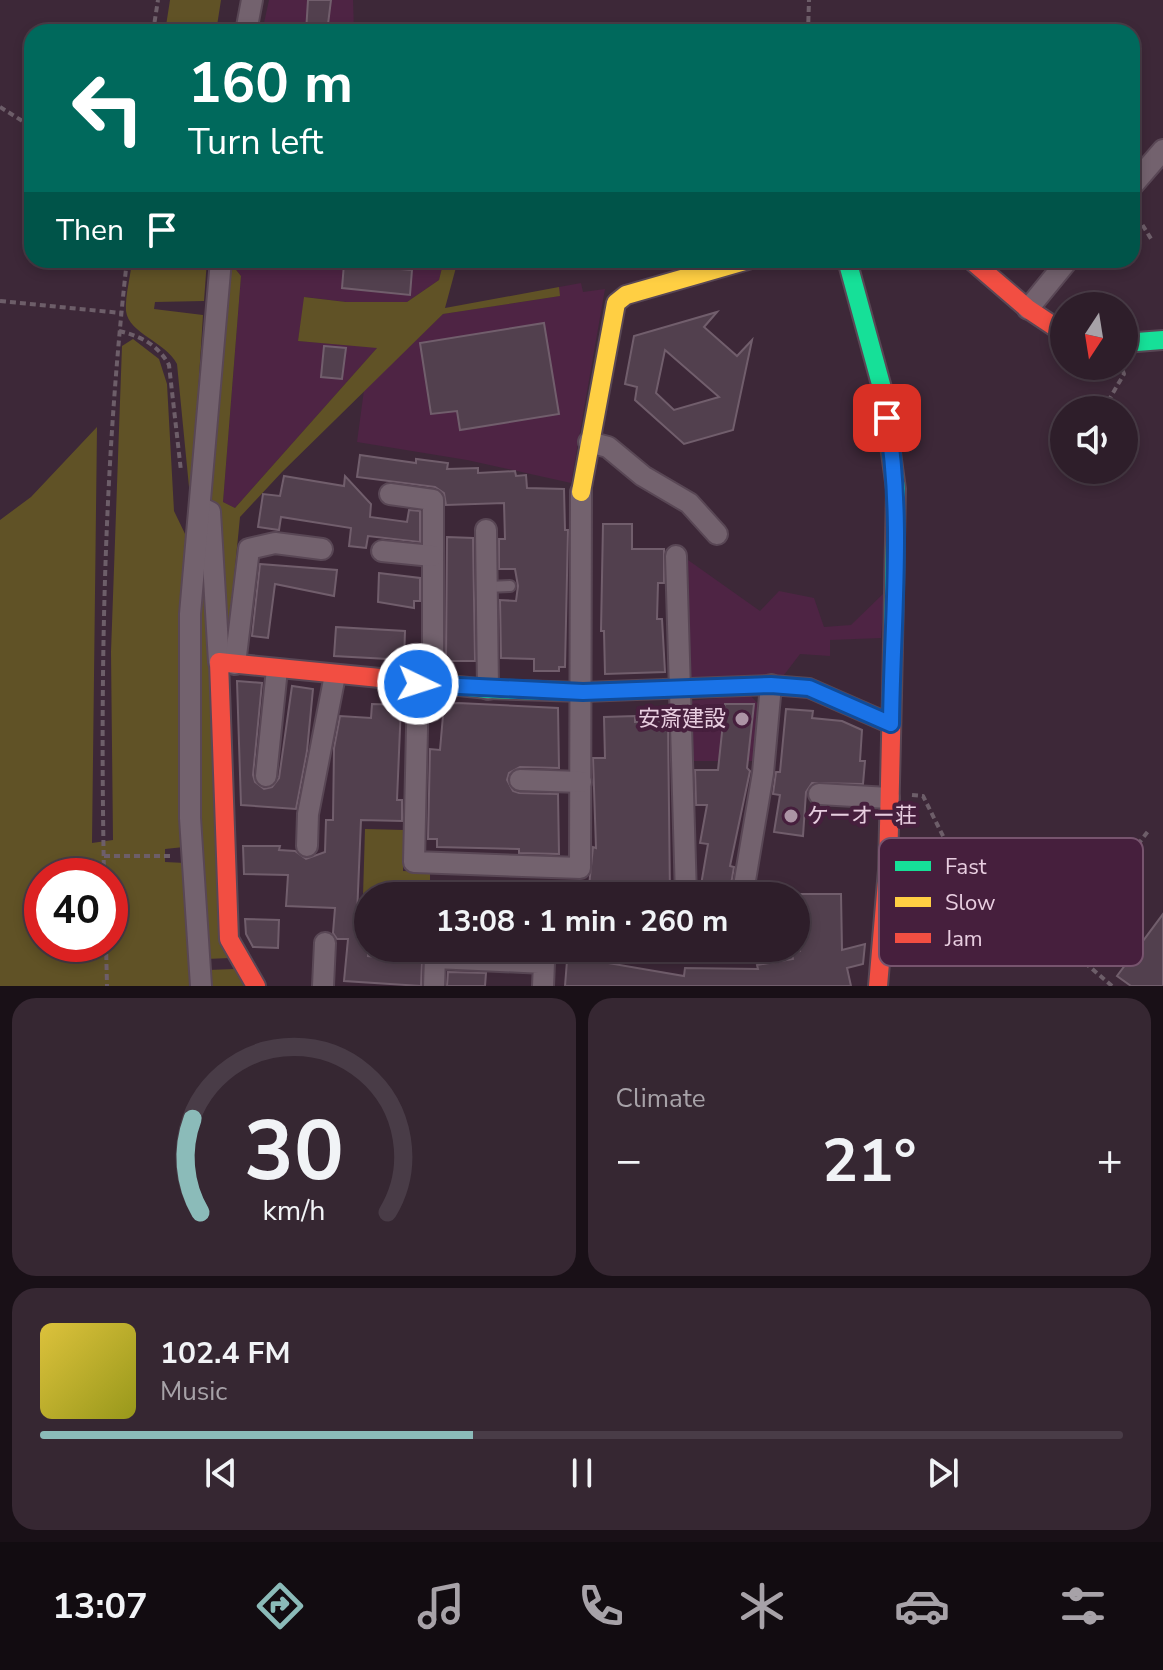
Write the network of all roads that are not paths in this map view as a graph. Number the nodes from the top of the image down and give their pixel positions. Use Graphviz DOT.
graph roads {
  1 [pos="252,0"];
  2 [pos="248,24"];
  3 [pos="1163,150"];
  4 [pos="1140,177"];
  5 [pos="220,268"];
  6 [pos="720,268"];
  7 [pos="849,268"];
  8 [pos="980,268"];
  9 [pos="1061,268"];
  10 [pos="1028,309"];
  11 [pos="1050,324"];
  12 [pos="1163,340"];
  13 [pos="1138,342"];
  14 [pos="589,442"];
  15 [pos="581,492"];
  16 [pos="390,494"];
  17 [pos="199,507"];
  18 [pos="486,530"];
  19 [pos="717,534"];
  20 [pos="322,549"];
  21 [pos="382,551"];
  22 [pos="432,556"];
  23 [pos="676,556"];
  24 [pos="510,586"];
  25 [pos="487,587"];
  26 [pos="227,663"];
  27 [pos="277,669"];
  28 [pos="335,675"];
  29 [pos="425,684"];
  30 [pos="771,685"];
  31 [pos="488,689"];
  32 [pos="679,691"];
  33 [pos="583,692"];
  34 [pos="891,724"];
  35 [pos="266,776"];
  36 [pos="520,780"];
  37 [pos="581,782"];
  38 [pos="819,794"];
  39 [pos="899,797"];
  40 [pos="893,838"];
  41 [pos="307,846"];
  42 [pos="686,882"];
  43 [pos="745,882"];
  44 [pos="325,943"];
  45 [pos="880,966"];
  46 [pos="201,986"];
  47 [pos="256,986"];
  48 [pos="323,986"];
  49 [pos="434,986"];
  50 [pos="543,986"];
  51 [pos="878,986"];
  1 -- 2 [label="street"];
  3 -- 4 [label="street"];
  5 -- 17 [label="street"];
  6 -- 14 [label="street"];
  7 -- 34 [label="street"];
  8 -- 10 [label="street"];
  9 -- 10 [label="street"];
  10 -- 11 [label="street"];
  12 -- 13 [label="street"];
  14 -- 15 [label="street"];
  14 -- 19 [label="street"];
  15 -- 33 [label="street"];
  16 -- 22 [label="street"];
  17 -- 26 [label="street"];
  17 -- 46 [label="street"];
  18 -- 25 [label="street"];
  20 -- 26 [label="street"];
  21 -- 22 [label="street"];
  22 -- 29 [label="street"];
  23 -- 32 [label="street"];
  24 -- 25 [label="lane"];
  25 -- 31 [label="street"];
  26 -- 27 [label="street"];
  26 -- 47 [label="street"];
  27 -- 28 [label="street"];
  27 -- 35 [label="street"];
  28 -- 29 [label="street"];
  28 -- 41 [label="street"];
  29 -- 31 [label="street"];
  29 -- 37 [label="street"];
  30 -- 32 [label="street"];
  30 -- 34 [label="street"];
  30 -- 43 [label="street"];
  31 -- 33 [label="street"];
  32 -- 33 [label="street"];
  32 -- 42 [label="street"];
  33 -- 37 [label="street"];
  34 -- 39 [label="street"];
  36 -- 37 [label="street"];
  38 -- 39 [label="street"];
  39 -- 40 [label="street"];
  44 -- 48 [label="street"];
  45 -- 51 [label="street"];
  49 -- 50 [label="street"];
}
